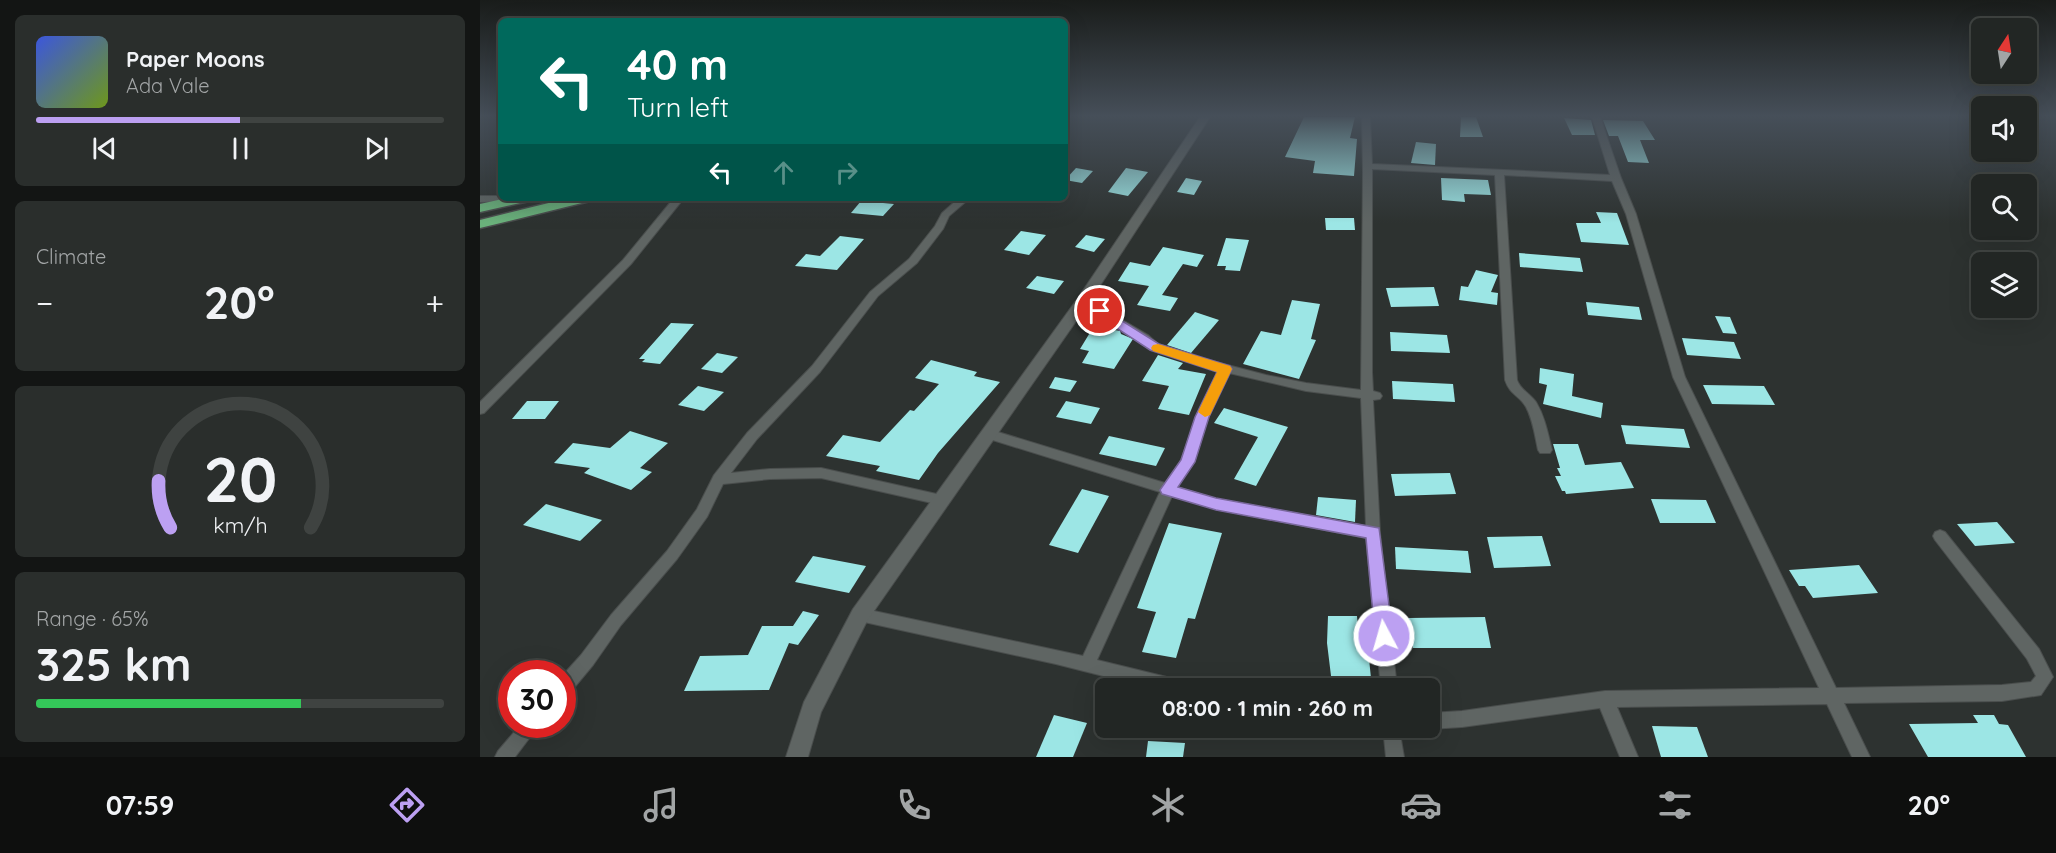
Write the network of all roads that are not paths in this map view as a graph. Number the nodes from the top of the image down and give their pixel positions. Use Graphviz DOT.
graph roads {
  1 [pos="1182,152"];
  2 [pos="1367,152"];
  3 [pos="1608,152"];
  4 [pos="1368,166"];
  5 [pos="1499,174"];
  6 [pos="1616,178"];
  7 [pos="480,199"];
  8 [pos="498,199"];
  9 [pos="511,201"];
  10 [pos="573,201"];
  11 [pos="677,201"];
  12 [pos="961,201"];
  13 [pos="480,208"];
  14 [pos="480,224"];
  15 [pos="1083,301"];
  16 [pos="1225,369"];
  17 [pos="1376,396"];
  18 [pos="480,410"];
  19 [pos="988,434"];
  20 [pos="1545,450"];
  21 [pos="719,479"];
  22 [pos="1168,490"];
  23 [pos="941,500"];
  24 [pos="1373,533"];
  25 [pos="1940,536"];
  26 [pos="860,615"];
  27 [pos="1087,665"];
  28 [pos="576,673"];
  29 [pos="1139,678"];
  30 [pos="1388,678"];
  31 [pos="1832,695"];
  32 [pos="1605,699"];
  33 [pos="1440,720"];
  34 [pos="520,738"];
  35 [pos="1392,738"];
  36 [pos="504,757"];
  37 [pos="797,757"];
  38 [pos="1395,757"];
  39 [pos="1629,757"];
  40 [pos="1861,757"];
  1 -- 15 [label="street"];
  2 -- 4 [label="street"];
  3 -- 6 [label="street"];
  4 -- 5 [label="street"];
  4 -- 24 [label="street"];
  5 -- 6 [label="street"];
  5 -- 20 [label="street"];
  6 -- 31 [label="street"];
  7 -- 8 [label="street"];
  9 -- 13 [label="highway"];
  10 -- 14 [label="highway"];
  11 -- 18 [label="street"];
  12 -- 21 [label="street"];
  15 -- 16 [label="street"];
  15 -- 19 [label="street"];
  16 -- 17 [label="street"];
  16 -- 22 [label="street"];
  19 -- 22 [label="street"];
  19 -- 23 [label="street"];
  21 -- 23 [label="street"];
  21 -- 28 [label="street"];
  22 -- 24 [label="street"];
  22 -- 27 [label="street"];
  23 -- 26 [label="street"];
  24 -- 30 [label="street"];
  25 -- 31 [label="street"];
  26 -- 27 [label="street"];
  26 -- 37 [label="street"];
  27 -- 29 [label="street"];
  31 -- 32 [label="street"];
  31 -- 40 [label="street"];
  32 -- 33 [label="street"];
  32 -- 39 [label="street"];
  34 -- 36 [label="street"];
  35 -- 38 [label="street"];
}
